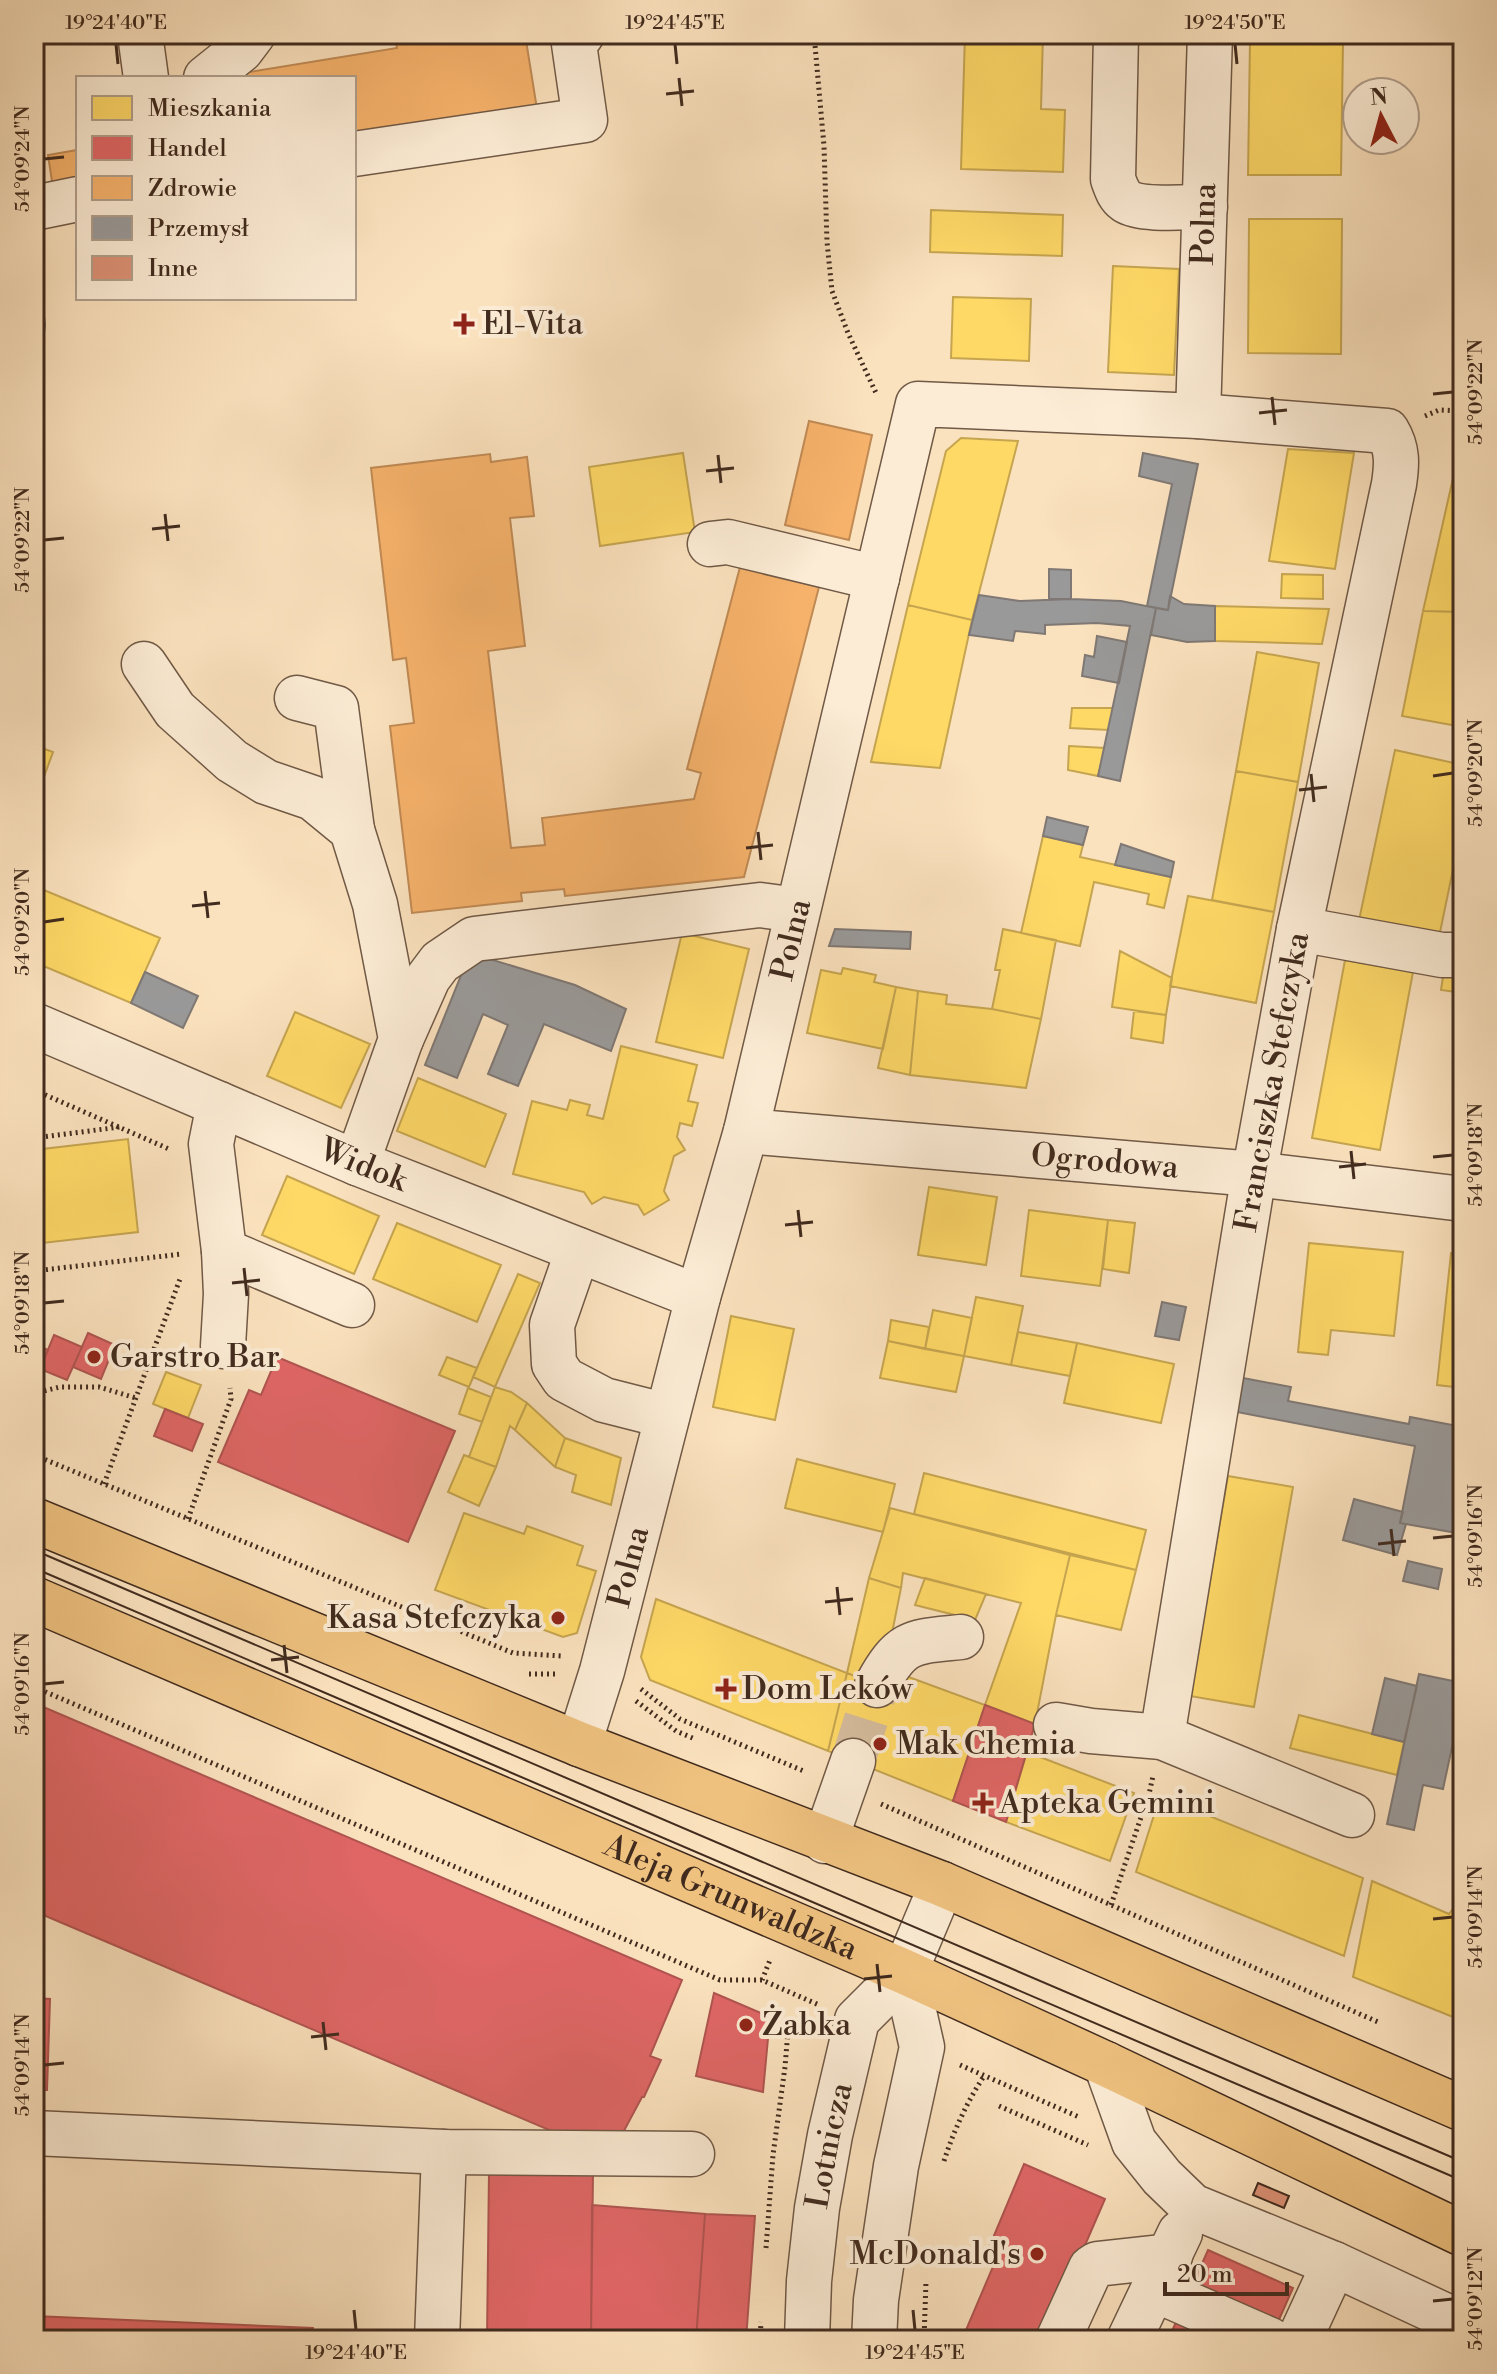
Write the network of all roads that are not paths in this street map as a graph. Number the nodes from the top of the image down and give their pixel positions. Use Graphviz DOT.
graph roads {
  1 [pos="140,34"];
  2 [pos="253,34"];
  3 [pos="582,34"];
  4 [pos="1116,34"];
  5 [pos="1210,34"];
  6 [pos="146,76"];
  7 [pos="208,76"];
  8 [pos="356,154"];
  9 [pos="1205,207"];
  10 [pos="1198,416"];
  11 [pos="710,544"];
  12 [pos="877,578"];
  13 [pos="144,664"];
  14 [pos="297,698"];
  15 [pos="352,830"];
  16 [pos="797,910"];
  17 [pos="1299,929"];
  18 [pos="1463,955"];
  19 [pos="34,1025"];
  20 [pos="401,1039"];
  21 [pos="219,1104"];
  22 [pos="746,1131"];
  23 [pos="357,1163"];
  24 [pos="1254,1174"];
  25 [pos="1463,1199"];
  26 [pos="578,1250"];
  27 [pos="201,1258"];
  28 [pos="698,1297"];
  29 [pos="352,1305"];
  30 [pos="223,1346"];
  31 [pos="667,1416"];
  32 [pos="34,1520"];
  33 [pos="34,1599"];
  34 [pos="961,1637"];
  35 [pos="877,1685"];
  36 [pos="1056,1725"];
  37 [pos="1162,1737"];
  38 [pos="579,1744"];
  39 [pos="848,1774"];
  40 [pos="1352,1815"];
  41 [pos="825,1841"];
  42 [pos="942,1884"];
  43 [pos="905,1972"];
  44 [pos="1106,2064"];
  45 [pos="1463,2109"];
  46 [pos="34,2133"];
  47 [pos="444,2152"];
  48 [pos="692,2154"];
  49 [pos="1192,2206"];
  50 [pos="1463,2234"];
  51 [pos="1334,2264"];
  52 [pos="1162,2272"];
  53 [pos="1463,2324"];
  54 [pos="437,2340"];
  55 [pos="807,2340"];
  56 [pos="874,2340"];
  57 [pos="1058,2340"];
  58 [pos="1129,2340"];
  59 [pos="1270,2340"];
  60 [pos="1299,2340"];
  1 -- 6 [label="street"];
  2 -- 7 [label="street"];
  3 -- 8 [label="street"];
  4 -- 9 [label="street"];
  5 -- 9 [label="street, Polna"];
  9 -- 10 [label="street, Polna"];
  10 -- 12 [label="street, Polna"];
  10 -- 17 [label="street, Franciszka Stefczyka"];
  11 -- 12 [label="street"];
  12 -- 16 [label="street, Polna"];
  13 -- 15 [label="street"];
  14 -- 15 [label="street"];
  15 -- 20 [label="street"];
  16 -- 20 [label="street"];
  16 -- 22 [label="street, Polna"];
  17 -- 18 [label="street"];
  17 -- 24 [label="street, Franciszka Stefczyka"];
  19 -- 21 [label="street, Widok"];
  20 -- 23 [label="street"];
  21 -- 23 [label="street, Widok"];
  21 -- 27 [label="street"];
  22 -- 24 [label="street, Ogrodowa"];
  22 -- 28 [label="street, Polna"];
  23 -- 26 [label="street, Widok"];
  24 -- 25 [label="street, Ogrodowa"];
  24 -- 37 [label="street, Franciszka Stefczyka"];
  26 -- 28 [label="street, Widok"];
  26 -- 31 [label="street"];
  27 -- 29 [label="street"];
  27 -- 30 [label="street"];
  28 -- 31 [label="street, Polna"];
  31 -- 38 [label="street, Polna"];
  32 -- 38 [label="main road"];
  33 -- 43 [label="main road, Aleja Grunwaldzka"];
  34 -- 35 [label="street"];
  36 -- 37 [label="street"];
  37 -- 40 [label="street"];
  38 -- 41 [label="main road"];
  39 -- 41 [label="street"];
  41 -- 42 [label="main road"];
  42 -- 43 [label="street, Lotnicza"];
  42 -- 45 [label="main road"];
  43 -- 44 [label="main road, Aleja Grunwaldzka"];
  43 -- 55 [label="street, Lotnicza"];
  43 -- 56 [label="street"];
  44 -- 49 [label="street"];
  44 -- 50 [label="main road, Aleja Grunwaldzka"];
  46 -- 47 [label="street"];
  47 -- 48 [label="street"];
  47 -- 54 [label="street"];
  49 -- 51 [label="street"];
  49 -- 52 [label="street"];
  51 -- 53 [label="street"];
  51 -- 60 [label="street"];
  52 -- 57 [label="street"];
  52 -- 58 [label="street"];
  52 -- 59 [label="street"];
}
